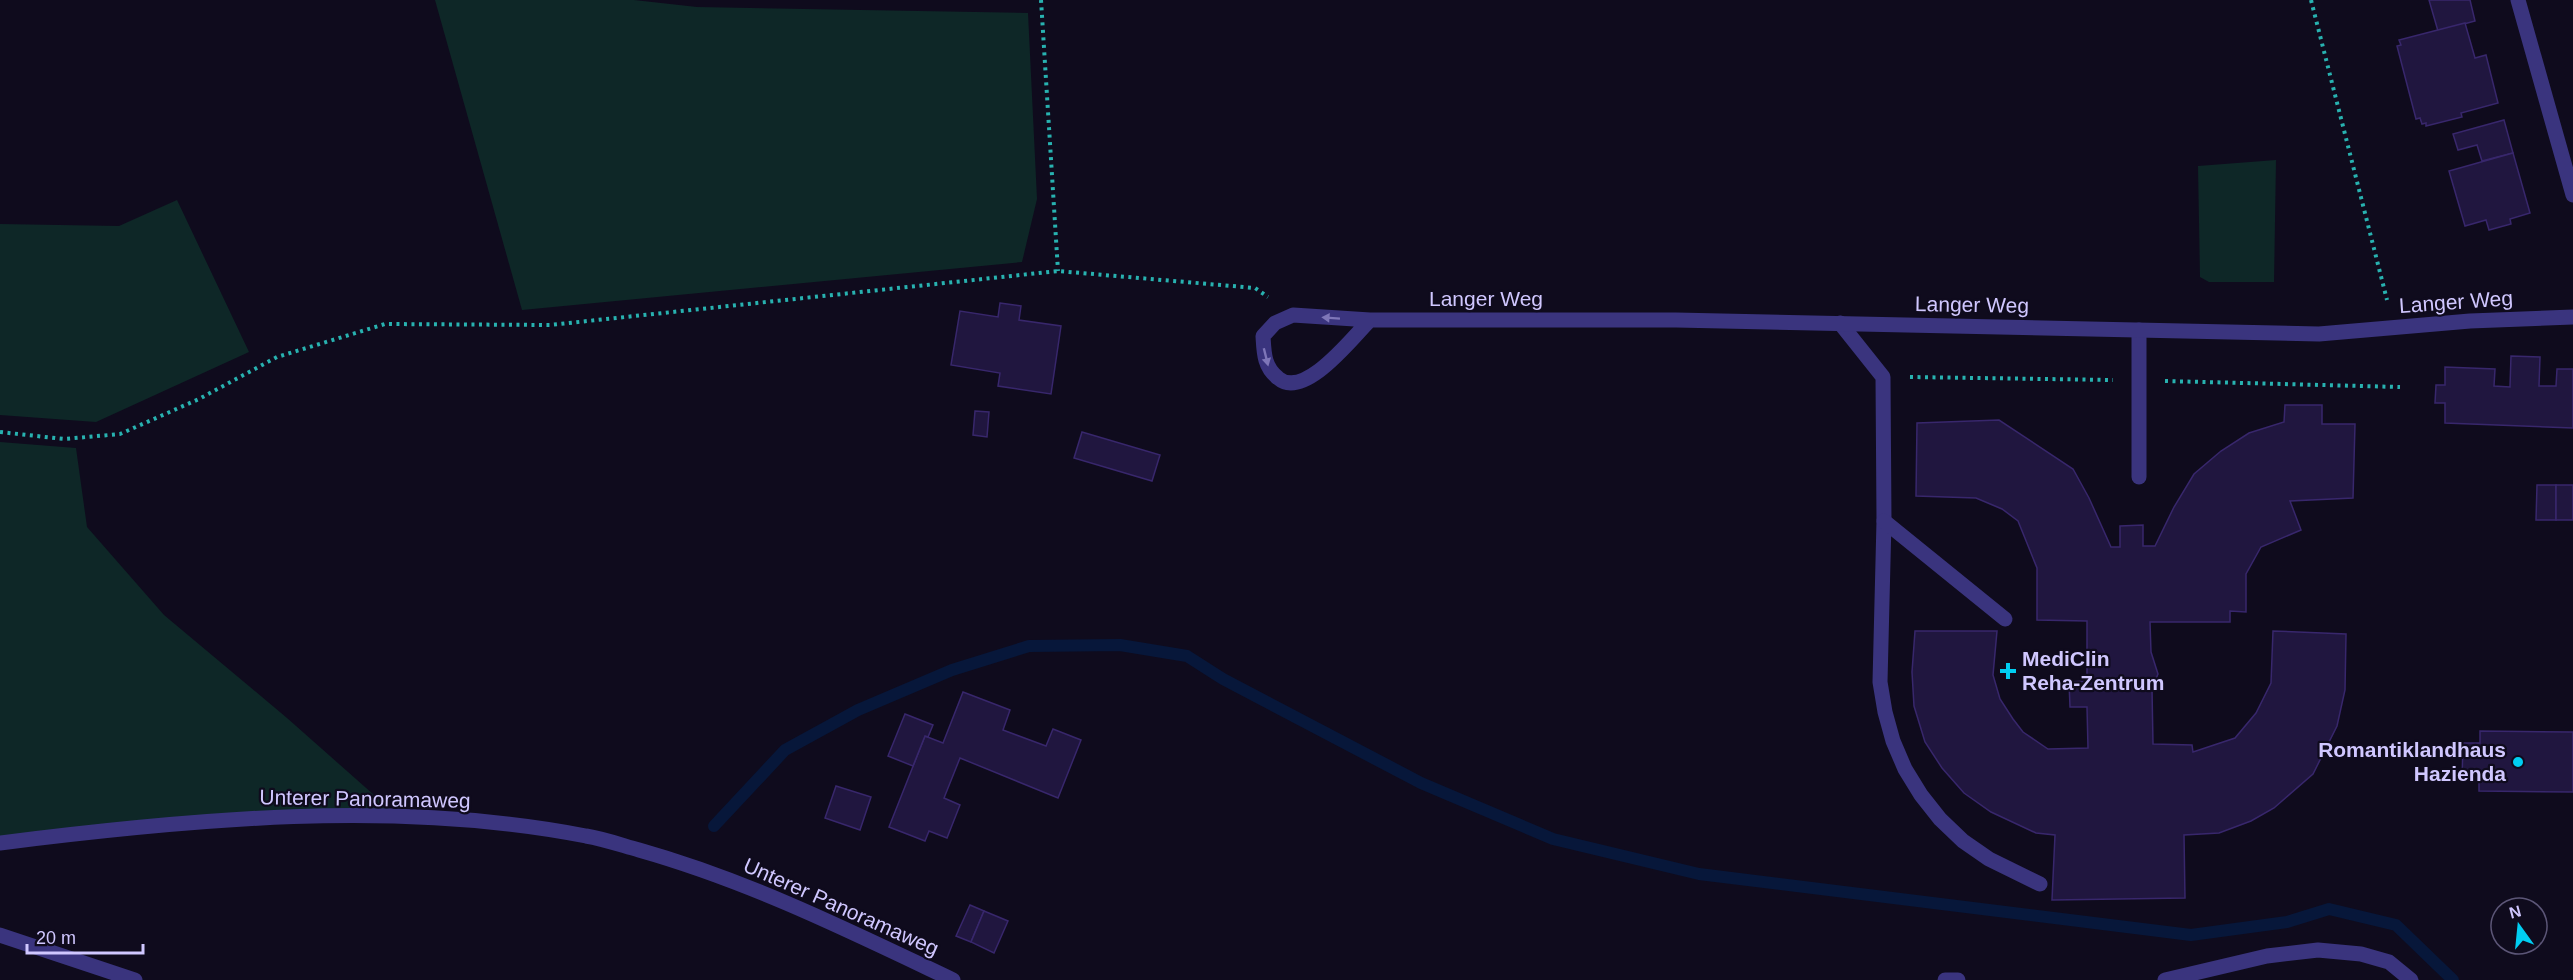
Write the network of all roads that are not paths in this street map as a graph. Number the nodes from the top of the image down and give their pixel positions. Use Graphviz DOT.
graph roads {
  1 [pos="2518,0"];
  2 [pos="2573,195"];
  3 [pos="2573,317"];
  4 [pos="1370,320"];
  5 [pos="1840,323"];
  6 [pos="2139,330"];
  7 [pos="2139,477"];
  8 [pos="1884,521"];
  9 [pos="2005,619"];
  10 [pos="0,843"];
  11 [pos="2040,884"];
  12 [pos="0,935"];
  13 [pos="135,980"];
  14 [pos="953,980"];
  15 [pos="1945,980"];
  16 [pos="1958,980"];
  17 [pos="2165,980"];
  18 [pos="2411,980"];
  1 -- 2 [label="street"];
  3 -- 6 [label="street, Langer Weg"];
  4 -- 4 [label="street, Langer Weg, one-way"];
  4 -- 5 [label="street, Langer Weg"];
  5 -- 6 [label="street, Langer Weg"];
  5 -- 8 [label="street"];
  6 -- 7 [label="street"];
  8 -- 9 [label="street"];
  8 -- 11 [label="street"];
  10 -- 14 [label="street, Unterer Panoramaweg"];
  12 -- 13 [label="street"];
  15 -- 16 [label="street"];
  17 -- 18 [label="street"];
}
